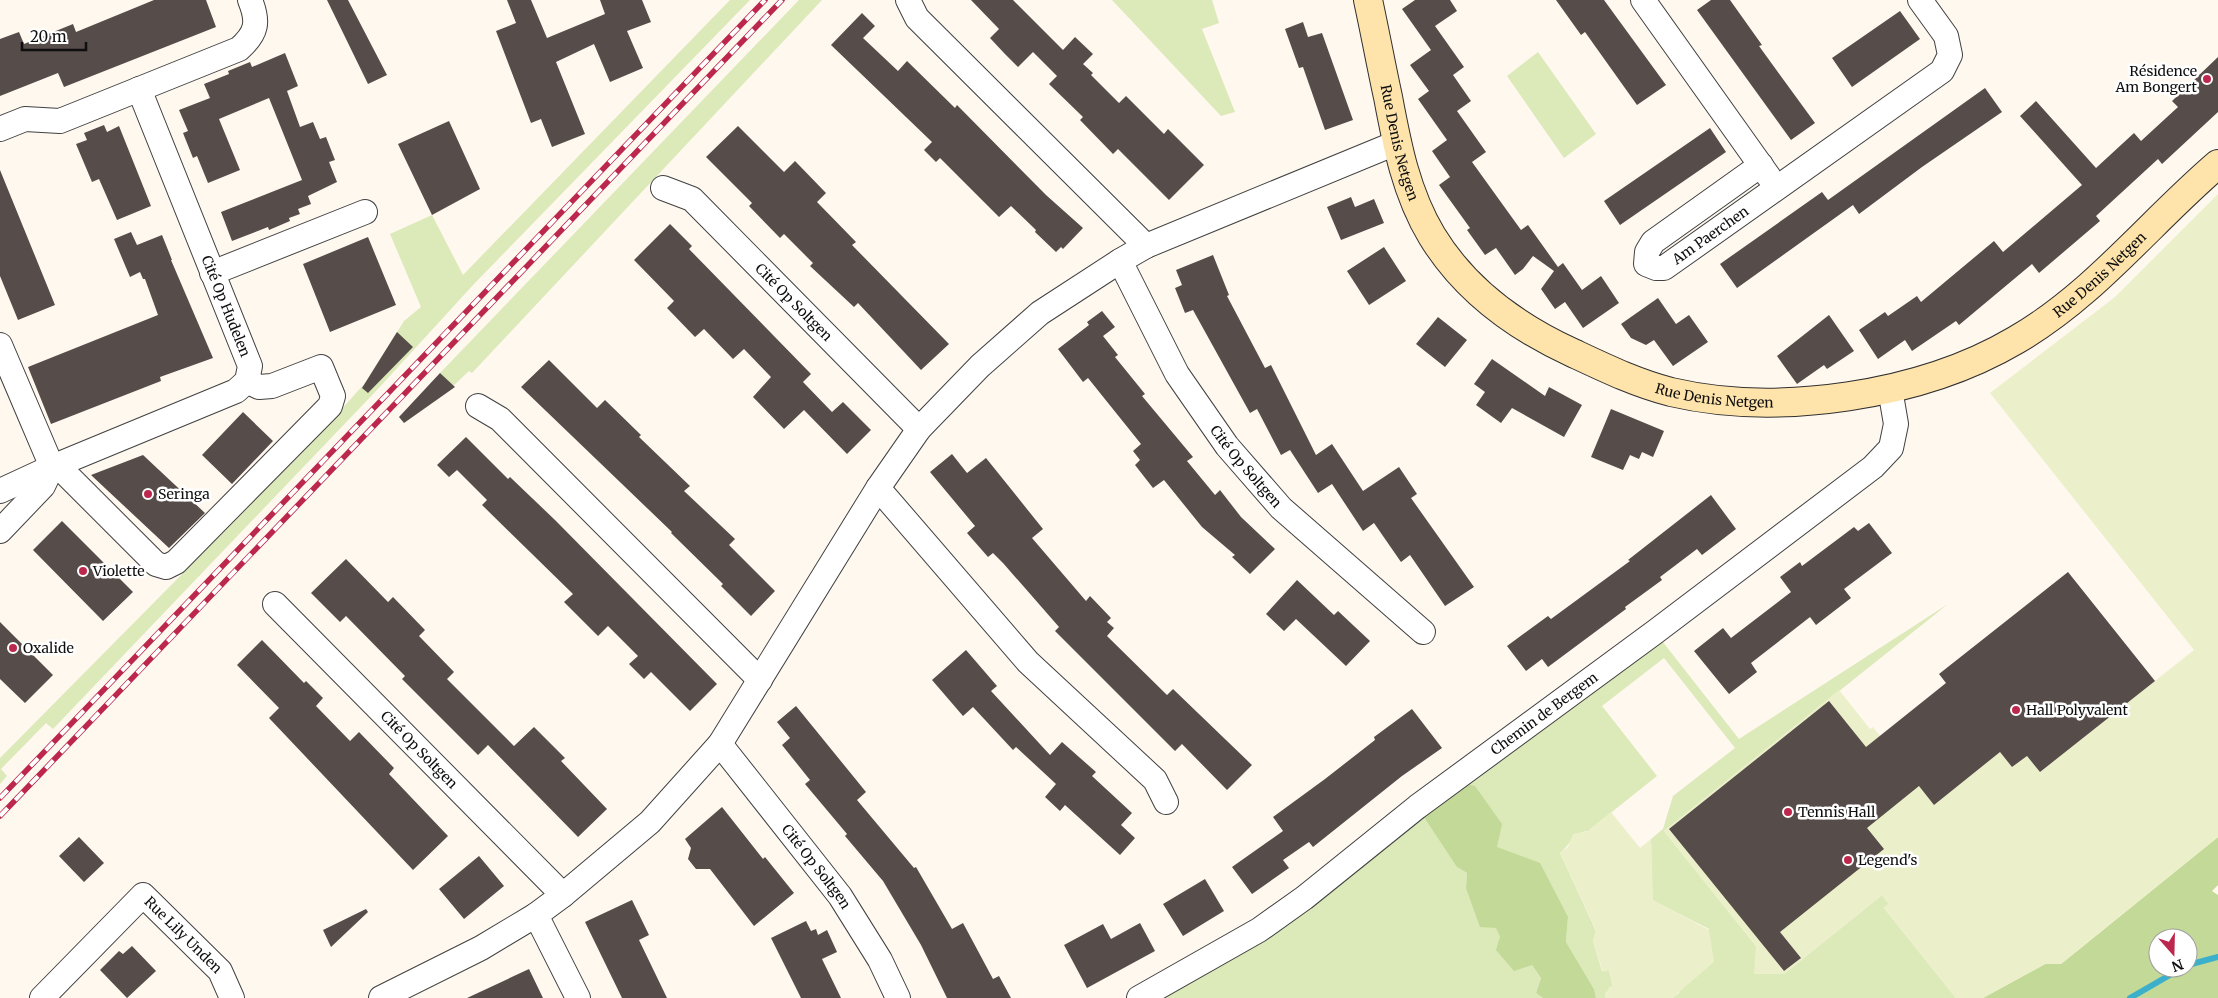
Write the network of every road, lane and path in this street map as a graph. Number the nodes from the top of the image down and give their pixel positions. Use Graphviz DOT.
graph roads {
  1 [pos="250,0"];
  2 [pos="908,0"];
  3 [pos="1368,0"];
  4 [pos="1643,0"];
  5 [pos="1920,0"];
  6 [pos="139,90"];
  7 [pos="0,129"];
  8 [pos="1396,143"];
  9 [pos="2218,164"];
  10 [pos="1760,165"];
  11 [pos="663,188"];
  12 [pos="1777,188"];
  13 [pos="365,212"];
  14 [pos="1146,246"];
  15 [pos="1120,260"];
  16 [pos="212,273"];
  17 [pos="0,345"];
  18 [pos="247,381"];
  19 [pos="1890,389"];
  20 [pos="478,406"];
  21 [pos="919,429"];
  22 [pos="55,466"];
  23 [pos="878,488"];
  24 [pos="0,491"];
  25 [pos="0,531"];
  26 [pos="275,604"];
  27 [pos="1423,632"];
  28 [pos="760,680"];
  29 [pos="720,744"];
  30 [pos="1166,802"];
  31 [pos="563,895"];
  32 [pos="536,914"];
  33 [pos="42,998"];
  34 [pos="232,998"];
  35 [pos="381,998"];
  36 [pos="578,998"];
  37 [pos="898,998"];
  38 [pos="1139,998"];
  1 -- 6 [label="street"];
  2 -- 14 [label="street"];
  3 -- 8 [label="main road, Rue Denis Netgen"];
  4 -- 10 [label="street"];
  5 -- 12 [label="street, Am Paerchen"];
  6 -- 7 [label="street"];
  6 -- 16 [label="street, Cité Op Hudelen"];
  8 -- 14 [label="street"];
  8 -- 19 [label="main road, Rue Denis Netgen"];
  9 -- 19 [label="main road, Rue Denis Netgen"];
  10 -- 12 [label="street"];
  10 -- 12 [label="street, Am Paerchen"];
  11 -- 21 [label="street, Cité Op Soltgen"];
  13 -- 16 [label="street"];
  14 -- 15 [label="street"];
  15 -- 21 [label="street"];
  15 -- 27 [label="street, Cité Op Soltgen"];
  16 -- 18 [label="street, Cité Op Hudelen"];
  17 -- 22 [label="street"];
  18 -- 22 [label="street"];
  18 -- 22 [label="street"];
  19 -- 38 [label="street, Chemin de Bergem"];
  20 -- 28 [label="street"];
  21 -- 23 [label="street"];
  22 -- 24 [label="street"];
  22 -- 25 [label="street"];
  23 -- 28 [label="street"];
  23 -- 30 [label="street"];
  26 -- 31 [label="street, Cité Op Soltgen"];
  28 -- 29 [label="street"];
  29 -- 31 [label="street"];
  29 -- 37 [label="street, Cité Op Soltgen"];
  31 -- 32 [label="street"];
  32 -- 35 [label="street"];
  32 -- 36 [label="street"];
  33 -- 34 [label="street, Rue Lily Unden"];
}
